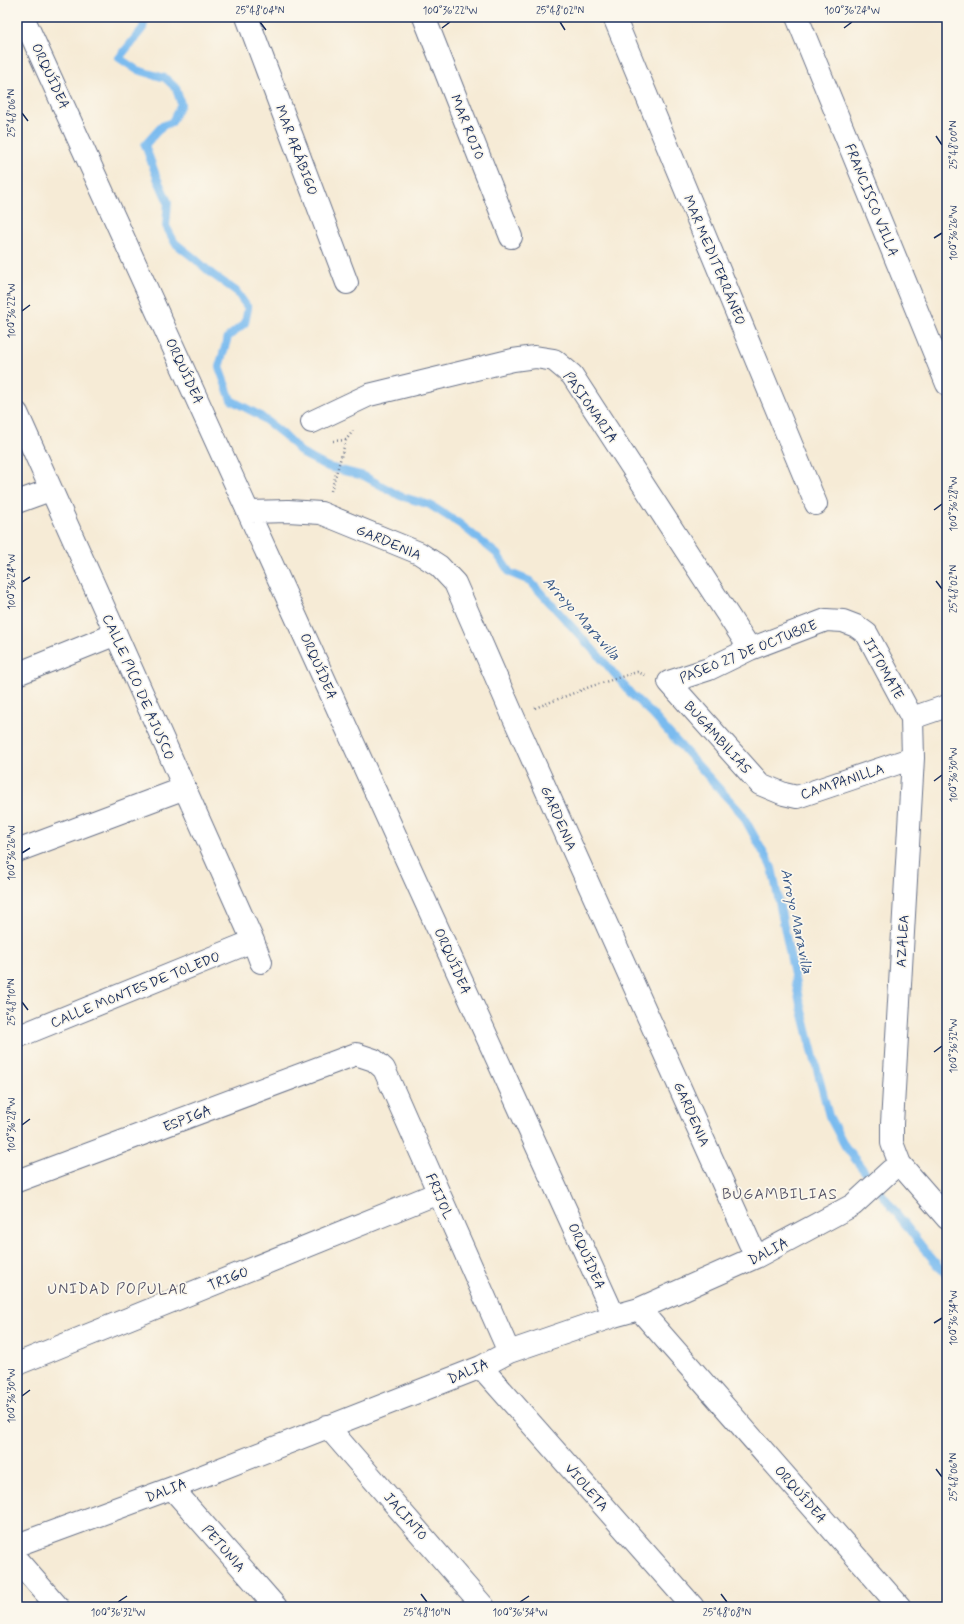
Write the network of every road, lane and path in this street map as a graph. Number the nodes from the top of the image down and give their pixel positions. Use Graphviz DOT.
graph roads {
  1 [pos="23,17"];
  2 [pos="247,17"];
  3 [pos="424,17"];
  4 [pos="614,17"];
  5 [pos="797,17"];
  6 [pos="511,237"];
  7 [pos="347,283"];
  8 [pos="947,384"];
  9 [pos="17,413"];
  10 [pos="312,422"];
  11 [pos="346,440"];
  12 [pos="332,487"];
  13 [pos="50,490"];
  14 [pos="17,502"];
  15 [pos="816,504"];
  16 [pos="250,512"];
  17 [pos="826,620"];
  18 [pos="116,634"];
  19 [pos="750,649"];
  20 [pos="637,672"];
  21 [pos="17,674"];
  22 [pos="670,682"];
  23 [pos="947,706"];
  24 [pos="513,716"];
  25 [pos="912,718"];
  26 [pos="913,758"];
  27 [pos="185,788"];
  28 [pos="770,789"];
  29 [pos="17,851"];
  30 [pos="253,941"];
  31 [pos="261,962"];
  32 [pos="17,1037"];
  33 [pos="356,1054"];
  34 [pos="895,1167"];
  35 [pos="17,1181"];
  36 [pos="438,1192"];
  37 [pos="947,1218"];
  38 [pos="756,1257"];
  39 [pos="639,1309"];
  40 [pos="614,1316"];
  41 [pos="509,1352"];
  42 [pos="17,1364"];
  43 [pos="480,1366"];
  44 [pos="327,1426"];
  45 [pos="172,1488"];
  46 [pos="17,1545"];
  47 [pos="17,1560"];
  48 [pos="58,1607"];
  49 [pos="276,1607"];
  50 [pos="484,1607"];
  51 [pos="693,1607"];
  52 [pos="900,1607"];
  1 -- 16 [label="street, ORQUÍDEA"];
  2 -- 7 [label="street, MAR ARÁBIGO"];
  3 -- 6 [label="street, MAR ROJO"];
  4 -- 15 [label="street, MAR MEDITERRÁNEO"];
  5 -- 8 [label="street, FRANCISCO VILLA"];
  9 -- 13 [label="street, CALLE PICO DE AJUSCO"];
  10 -- 19 [label="street, PASIONARIA"];
  11 -- 12 [label="path"];
  13 -- 14 [label="street"];
  13 -- 18 [label="street, CALLE PICO DE AJUSCO"];
  16 -- 24 [label="street, GARDENIA"];
  16 -- 40 [label="street, ORQUÍDEA"];
  17 -- 19 [label="street, PASEO 27 DE OCTUBRE"];
  17 -- 25 [label="street, JITOMATE"];
  18 -- 21 [label="street"];
  18 -- 27 [label="street, CALLE PICO DE AJUSCO"];
  19 -- 22 [label="street, PASEO 27 DE OCTUBRE"];
  20 -- 24 [label="path"];
  22 -- 28 [label="street, BUGAMBILIAS"];
  23 -- 25 [label="street"];
  24 -- 38 [label="street, GARDENIA"];
  25 -- 26 [label="street, AZALEA"];
  26 -- 28 [label="street, CAMPANILLA"];
  26 -- 34 [label="street, AZALEA"];
  27 -- 29 [label="street"];
  27 -- 30 [label="street, CALLE PICO DE AJUSCO"];
  30 -- 31 [label="street, CALLE PICO DE AJUSCO"];
  30 -- 32 [label="street, CALLE MONTES DE TOLEDO"];
  33 -- 35 [label="street, ESPIGA"];
  33 -- 36 [label="street, FRIJOL"];
  34 -- 37 [label="street"];
  34 -- 38 [label="street, DALIA"];
  36 -- 41 [label="street, FRIJOL"];
  36 -- 42 [label="street, TRIGO"];
  38 -- 39 [label="street, DALIA"];
  39 -- 40 [label="street, DALIA"];
  39 -- 52 [label="street, ORQUÍDEA"];
  40 -- 41 [label="street, DALIA"];
  41 -- 43 [label="street, DALIA"];
  43 -- 44 [label="street, DALIA"];
  43 -- 51 [label="street, VIOLETA"];
  44 -- 45 [label="street, DALIA"];
  44 -- 50 [label="street, JACINTO"];
  45 -- 46 [label="street, DALIA"];
  45 -- 49 [label="street, PETUNIA"];
  47 -- 48 [label="street"];
}
